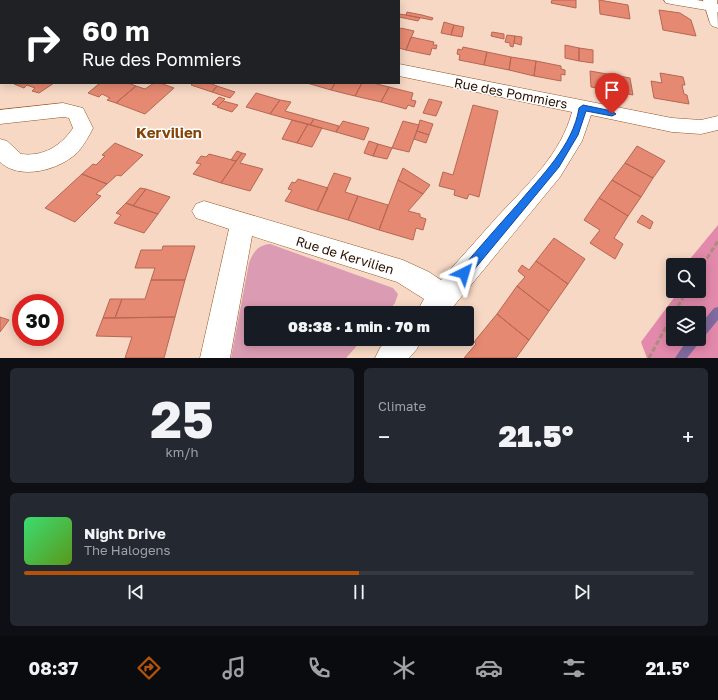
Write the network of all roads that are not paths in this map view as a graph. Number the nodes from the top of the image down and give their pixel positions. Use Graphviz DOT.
graph roads {
  1 [pos="671,0"];
  2 [pos="714,5"];
  3 [pos="718,23"];
  4 [pos="400,70"];
  5 [pos="583,108"];
  6 [pos="0,117"];
  7 [pos="718,123"];
  8 [pos="0,147"];
  9 [pos="204,211"];
  10 [pos="242,224"];
  11 [pos="436,305"];
  12 [pos="401,346"];
  13 [pos="215,358"];
  14 [pos="390,358"];
  1 -- 2 [label="street"];
  2 -- 3 [label="street"];
  4 -- 5 [label="street, Rue des Pommiers"];
  5 -- 7 [label="street, Rue des Pommiers"];
  5 -- 11 [label="street"];
  6 -- 8 [label="street"];
  9 -- 10 [label="street, Rue de Kervilien"];
  10 -- 11 [label="street, Rue de Kervilien"];
  10 -- 13 [label="street"];
  12 -- 14 [label="street"];
}
